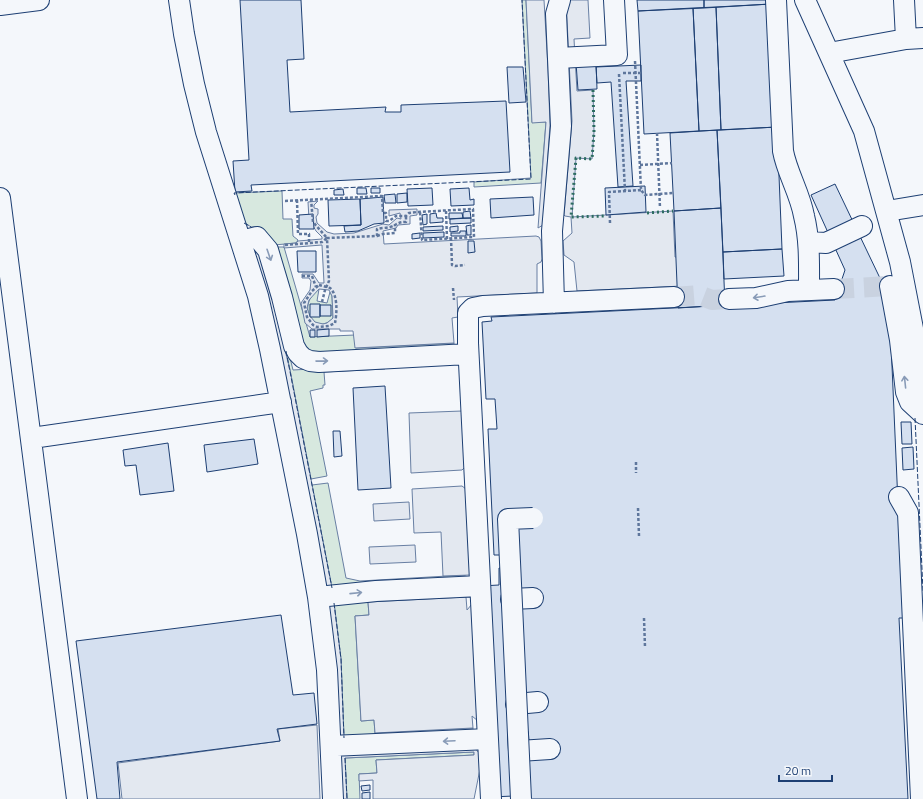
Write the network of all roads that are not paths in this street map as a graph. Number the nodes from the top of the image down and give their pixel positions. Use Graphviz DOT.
graph roads {
  1 [pos="39,0"];
  2 [pos="179,0"];
  3 [pos="614,0"];
  4 [pos="776,0"];
  5 [pos="805,0"];
  6 [pos="904,0"];
  7 [pos="555,4"];
  8 [pos="0,6"];
  9 [pos="914,39"];
  10 [pos="829,53"];
  11 [pos="558,58"];
  12 [pos="0,198"];
  13 [pos="923,205"];
  14 [pos="886,211"];
  15 [pos="862,226"];
  16 [pos="240,241"];
  17 [pos="808,242"];
  18 [pos="890,286"];
  19 [pos="834,289"];
  20 [pos="809,290"];
  21 [pos="674,296"];
  22 [pos="729,299"];
  23 [pos="554,303"];
  24 [pos="919,338"];
  25 [pos="468,354"];
  26 [pos="281,402"];
  27 [pos="923,414"];
  28 [pos="32,438"];
  29 [pos="899,497"];
  30 [pos="532,518"];
  31 [pos="480,586"];
  32 [pos="318,597"];
  33 [pos="533,598"];
  34 [pos="509,606"];
  35 [pos="538,702"];
  36 [pos="516,704"];
  37 [pos="488,739"];
  38 [pos="515,741"];
  39 [pos="331,746"];
  40 [pos="550,749"];
  41 [pos="77,799"];
  42 [pos="333,799"];
  43 [pos="491,799"];
  44 [pos="521,799"];
  45 [pos="921,799"];
  1 -- 8 [label="street"];
  2 -- 16 [label="street"];
  3 -- 11 [label="street"];
  4 -- 17 [label="street"];
  5 -- 10 [label="street"];
  6 -- 9 [label="street"];
  7 -- 11 [label="street"];
  9 -- 10 [label="street"];
  10 -- 14 [label="street"];
  11 -- 23 [label="street"];
  12 -- 28 [label="street"];
  13 -- 14 [label="street"];
  14 -- 24 [label="street"];
  15 -- 17 [label="street"];
  16 -- 25 [label="street, one-way"];
  16 -- 26 [label="street"];
  17 -- 20 [label="street"];
  27 -- 18 [label="street, one-way"];
  19 -- 20 [label="street"];
  20 -- 22 [label="street, one-way"];
  21 -- 23 [label="street"];
  23 -- 25 [label="street"];
  24 -- 27 [label="street"];
  25 -- 31 [label="street"];
  26 -- 28 [label="street"];
  26 -- 32 [label="street"];
  28 -- 41 [label="street"];
  29 -- 45 [label="street"];
  30 -- 34 [label="street, bridge"];
  32 -- 31 [label="street, one-way"];
  31 -- 37 [label="street"];
  32 -- 39 [label="street"];
  33 -- 34 [label="street"];
  34 -- 36 [label="street, bridge"];
  35 -- 36 [label="street"];
  36 -- 38 [label="street, bridge"];
  37 -- 39 [label="street, one-way"];
  37 -- 43 [label="street"];
  38 -- 40 [label="street"];
  38 -- 44 [label="street, bridge"];
  39 -- 42 [label="street"];
}
